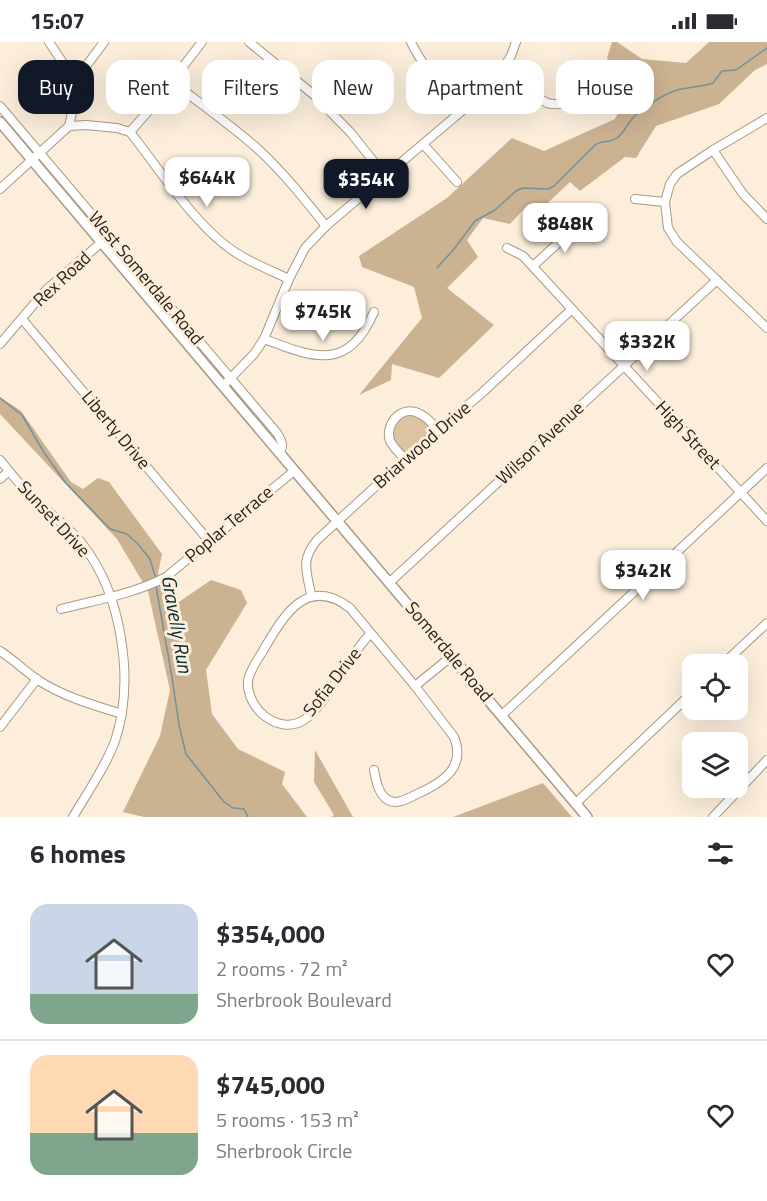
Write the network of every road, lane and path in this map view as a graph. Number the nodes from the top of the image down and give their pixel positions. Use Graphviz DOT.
graph roads {
  1 [pos="49,42"];
  2 [pos="104,42"];
  3 [pos="202,42"];
  4 [pos="249,42"];
  5 [pos="411,42"];
  6 [pos="516,42"];
  7 [pos="61,60"];
  8 [pos="91,60"];
  9 [pos="188,60"];
  10 [pos="422,60"];
  11 [pos="508,60"];
  12 [pos="190,95"];
  13 [pos="0,106"];
  14 [pos="72,114"];
  15 [pos="145,114"];
  16 [pos="458,114"];
  17 [pos="767,118"];
  18 [pos="0,122"];
  19 [pos="69,126"];
  20 [pos="130,132"];
  21 [pos="423,144"];
  22 [pos="713,150"];
  23 [pos="39,153"];
  24 [pos="31,161"];
  25 [pos="386,177"];
  26 [pos="457,183"];
  27 [pos="0,189"];
  28 [pos="635,199"];
  29 [pos="665,202"];
  30 [pos="767,219"];
  31 [pos="580,223"];
  32 [pos="326,226"];
  33 [pos="102,242"];
  34 [pos="507,248"];
  35 [pos="533,266"];
  36 [pos="289,279"];
  37 [pos="717,280"];
  38 [pos="572,309"];
  39 [pos="374,312"];
  40 [pos="22,319"];
  41 [pos="767,328"];
  42 [pos="264,339"];
  43 [pos="0,344"];
  44 [pos="624,366"];
  45 [pos="226,382"];
  46 [pos="437,430"];
  47 [pos="405,459"];
  48 [pos="0,460"];
  49 [pos="767,468"];
  50 [pos="9,471"];
  51 [pos="294,471"];
  52 [pos="0,479"];
  53 [pos="310,487"];
  54 [pos="741,492"];
  55 [pos="338,520"];
  56 [pos="767,521"];
  57 [pos="209,541"];
  58 [pos="390,582"];
  59 [pos="311,595"];
  60 [pos="111,597"];
  61 [pos="61,609"];
  62 [pos="767,623"];
  63 [pos="371,633"];
  64 [pos="0,651"];
  65 [pos="734,654"];
  66 [pos="452,656"];
  67 [pos="38,679"];
  68 [pos="415,686"];
  69 [pos="682,702"];
  70 [pos="122,714"];
  71 [pos="502,715"];
  72 [pos="0,727"];
  73 [pos="767,760"];
  74 [pos="374,770"];
  75 [pos="576,803"];
  76 [pos="72,817"];
  77 [pos="587,817"];
  78 [pos="713,817"];
  1 -- 7 [label="street"];
  2 -- 8 [label="street"];
  3 -- 9 [label="street"];
  4 -- 25 [label="street"];
  5 -- 10 [label="street"];
  6 -- 11 [label="street"];
  12 -- 32 [label="street"];
  13 -- 23 [label="street, West Somerdale Road"];
  14 -- 19 [label="street"];
  15 -- 20 [label="street"];
  16 -- 21 [label="street"];
  17 -- 22 [label="street"];
  18 -- 24 [label="main road, West Somerdale Road"];
  19 -- 20 [label="street"];
  19 -- 23 [label="street"];
  20 -- 36 [label="street"];
  21 -- 25 [label="street"];
  21 -- 26 [label="street"];
  22 -- 29 [label="street"];
  22 -- 30 [label="street"];
  23 -- 24 [label="street"];
  23 -- 45 [label="street, West Somerdale Road"];
  24 -- 27 [label="street"];
  24 -- 33 [label="main road, West Somerdale Road"];
  25 -- 32 [label="street"];
  28 -- 29 [label="street"];
  29 -- 37 [label="street"];
  31 -- 35 [label="street"];
  32 -- 36 [label="street"];
  33 -- 40 [label="street, Rex Road"];
  33 -- 45 [label="main road, West Somerdale Road"];
  34 -- 35 [label="street, High Street"];
  35 -- 38 [label="street, High Street"];
  36 -- 42 [label="street"];
  37 -- 41 [label="street"];
  37 -- 44 [label="street, Wilson Avenue"];
  38 -- 44 [label="street, High Street"];
  38 -- 46 [label="street, Briarwood Drive"];
  39 -- 42 [label="street"];
  40 -- 43 [label="street, Rex Road"];
  40 -- 57 [label="street, Liberty Drive"];
  42 -- 45 [label="street"];
  44 -- 54 [label="street, High Street"];
  44 -- 58 [label="street, Wilson Avenue"];
  45 -- 51 [label="main road, West Somerdale Road"];
  46 -- 47 [label="street, Briarwood Drive"];
  46 -- 47 [label="street"];
  47 -- 55 [label="street, Briarwood Drive"];
  48 -- 50 [label="street, Sunset Drive"];
  49 -- 54 [label="street"];
  50 -- 52 [label="street"];
  50 -- 60 [label="street, Sunset Drive"];
  51 -- 53 [label="main road, West Somerdale Road"];
  51 -- 57 [label="street, Poplar Terrace"];
  53 -- 55 [label="main road, Somerdale Road"];
  54 -- 56 [label="street, High Street"];
  54 -- 71 [label="street"];
  55 -- 58 [label="main road, Somerdale Road"];
  55 -- 59 [label="street, Briarwood Drive"];
  57 -- 60 [label="street, Poplar Terrace"];
  58 -- 66 [label="main road, Somerdale Road"];
  59 -- 63 [label="street, Sofia Drive"];
  59 -- 63 [label="street, Sofia Drive"];
  60 -- 61 [label="street, Poplar Terrace"];
  60 -- 70 [label="street, Sunset Drive"];
  62 -- 65 [label="street"];
  63 -- 68 [label="street, Sofia Drive"];
  64 -- 67 [label="street"];
  66 -- 68 [label="street"];
  66 -- 71 [label="main road, Somerdale Road"];
  67 -- 70 [label="street"];
  67 -- 72 [label="street"];
  68 -- 74 [label="street, Sofia Drive"];
  69 -- 75 [label="street"];
  70 -- 76 [label="street, Sunset Drive"];
  71 -- 75 [label="main road, Somerdale Road"];
  73 -- 78 [label="street"];
  75 -- 77 [label="main road, Somerdale Road"];
}
